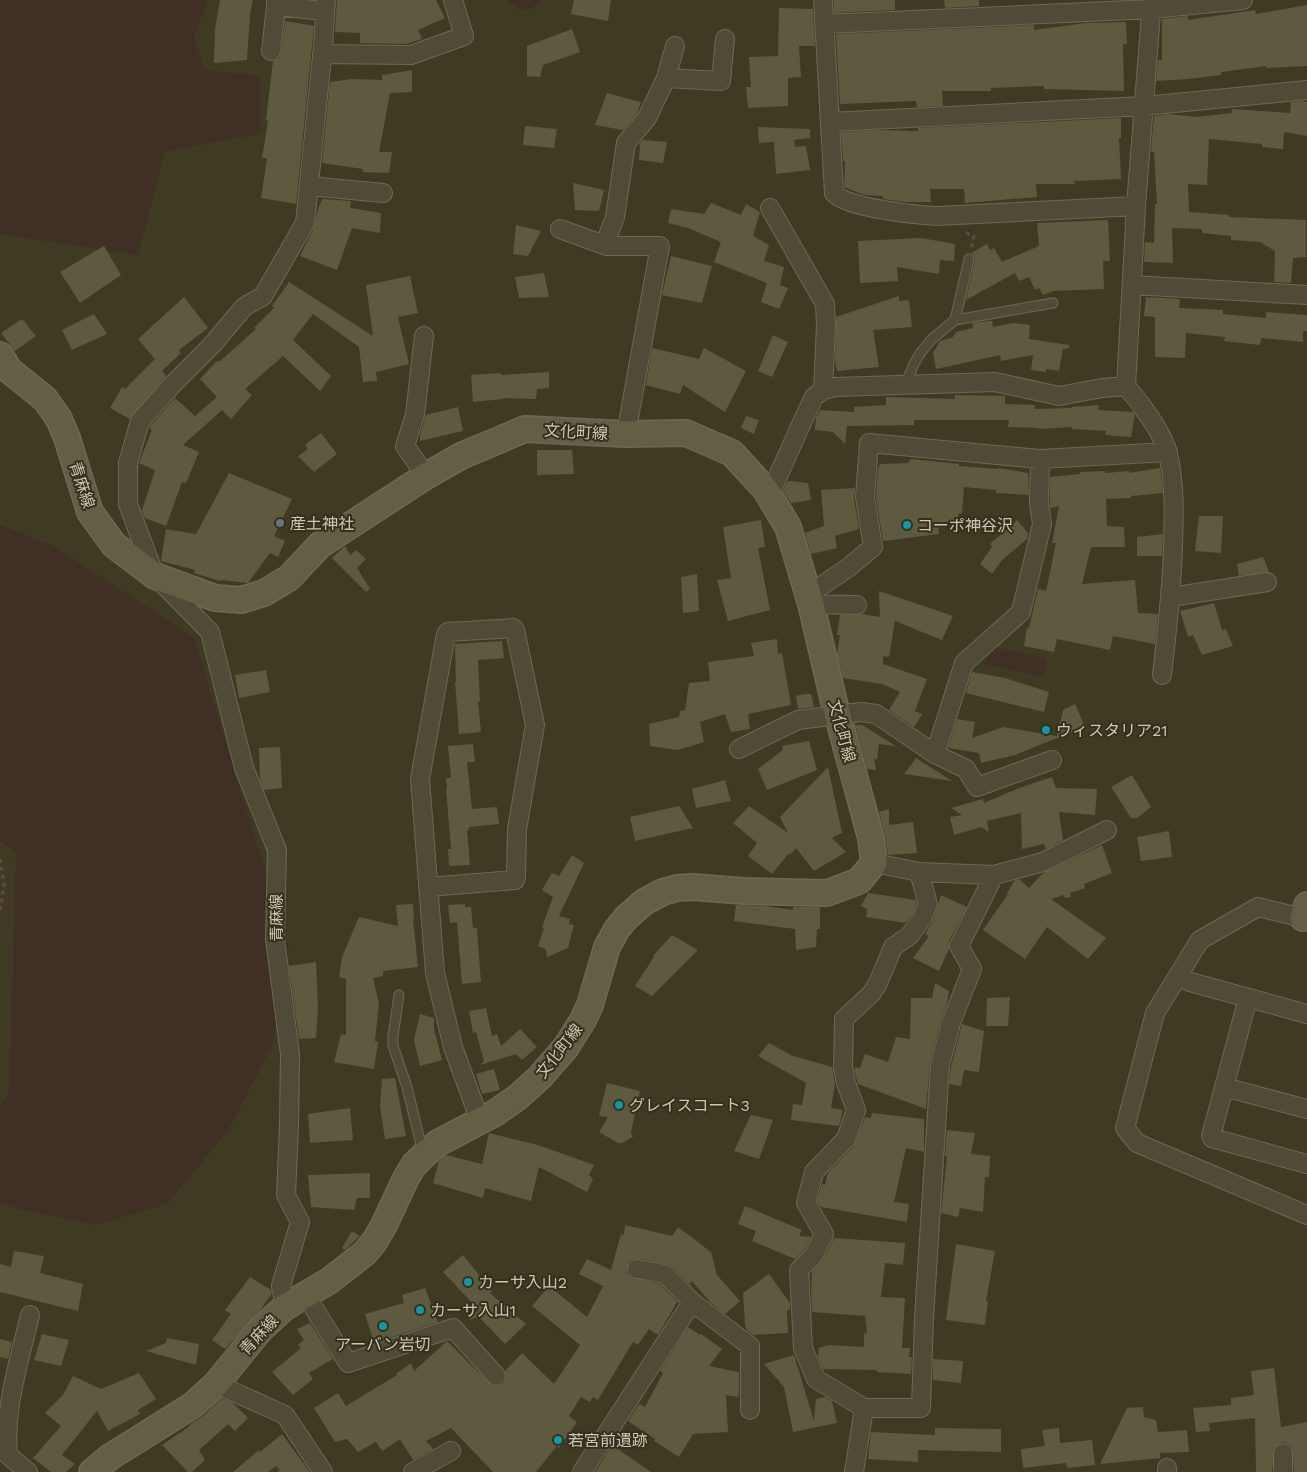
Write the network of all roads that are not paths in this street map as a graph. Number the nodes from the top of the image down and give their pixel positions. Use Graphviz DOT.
graph roads {
  1 [pos="453,0"];
  2 [pos="823,0"];
  3 [pos="1243,0"];
  4 [pos="276,3"];
  5 [pos="1152,4"];
  6 [pos="325,5"];
  7 [pos="825,24"];
  8 [pos="726,40"];
  9 [pos="676,46"];
  10 [pos="271,51"];
  11 [pos="322,54"];
  12 [pos="666,78"];
  13 [pos="1307,90"];
  14 [pos="1144,106"];
  15 [pos="831,122"];
  16 [pos="309,186"];
  17 [pos="383,193"];
  18 [pos="1136,206"];
  19 [pos="770,208"];
  20 [pos="560,229"];
  21 [pos="606,246"];
  22 [pos="969,259"];
  23 [pos="1132,285"];
  24 [pos="1307,295"];
  25 [pos="1053,303"];
  26 [pos="955,320"];
  27 [pos="424,336"];
  28 [pos="0,355"];
  29 [pos="905,385"];
  30 [pos="1126,386"];
  31 [pos="823,390"];
  32 [pos="626,434"];
  33 [pos="1168,452"];
  34 [pos="1040,459"];
  35 [pos="426,476"];
  36 [pos="770,494"];
  37 [pos="156,576"];
  38 [pos="1268,582"];
  39 [pos="1171,597"];
  40 [pos="810,599"];
  41 [pos="857,604"];
  42 [pos="1162,675"];
  43 [pos="838,714"];
  44 [pos="739,748"];
  45 [pos="935,754"];
  46 [pos="1052,760"];
  47 [pos="1107,830"];
  48 [pos="874,863"];
  49 [pos="919,872"];
  50 [pos="994,875"];
  51 [pos="428,887"];
  52 [pos="1306,914"];
  53 [pos="1178,976"];
  54 [pos="399,995"];
  55 [pos="1248,998"];
  56 [pos="1307,1014"];
  57 [pos="1224,1087"];
  58 [pos="1307,1109"];
  59 [pos="480,1121"];
  60 [pos="424,1155"];
  61 [pos="1307,1164"];
  62 [pos="1307,1215"];
  63 [pos="637,1269"];
  64 [pos="306,1294"];
  65 [pos="692,1302"];
  66 [pos="285,1307"];
  67 [pos="30,1316"];
  68 [pos="496,1376"];
  69 [pos="216,1384"];
  70 [pos="864,1408"];
  71 [pos="750,1410"];
  72 [pos="451,1451"];
  73 [pos="1283,1453"];
  74 [pos="28,1472"];
  75 [pos="92,1472"];
  76 [pos="323,1472"];
  77 [pos="413,1472"];
  78 [pos="582,1472"];
  79 [pos="854,1472"];
  80 [pos="1283,1472"];
  1 -- 11 [label="street"];
  2 -- 7 [label="street"];
  3 -- 5 [label="street"];
  4 -- 6 [label="street"];
  4 -- 10 [label="street"];
  5 -- 7 [label="street"];
  5 -- 14 [label="street"];
  6 -- 11 [label="street"];
  7 -- 15 [label="street"];
  8 -- 12 [label="street"];
  9 -- 12 [label="street"];
  11 -- 16 [label="street"];
  12 -- 21 [label="street"];
  13 -- 14 [label="street"];
  14 -- 15 [label="street"];
  14 -- 18 [label="street"];
  15 -- 18 [label="street"];
  16 -- 17 [label="street"];
  16 -- 37 [label="street"];
  18 -- 23 [label="street"];
  19 -- 31 [label="street"];
  20 -- 21 [label="street"];
  21 -- 32 [label="street"];
  22 -- 26 [label="lane"];
  23 -- 24 [label="street"];
  23 -- 30 [label="street"];
  25 -- 26 [label="lane"];
  26 -- 29 [label="lane"];
  27 -- 35 [label="street"];
  28 -- 37 [label="street, 青麻線"];
  29 -- 30 [label="street"];
  29 -- 31 [label="street"];
  30 -- 33 [label="street"];
  31 -- 36 [label="street"];
  32 -- 35 [label="street, 文化町線"];
  32 -- 36 [label="street, 文化町線"];
  33 -- 34 [label="street"];
  33 -- 39 [label="street"];
  34 -- 40 [label="street"];
  34 -- 45 [label="street"];
  35 -- 37 [label="street, 文化町線"];
  36 -- 40 [label="street, 文化町線"];
  37 -- 66 [label="street, 青麻線"];
  38 -- 39 [label="street"];
  39 -- 42 [label="street"];
  40 -- 41 [label="street"];
  40 -- 43 [label="street, 文化町線"];
  43 -- 44 [label="street"];
  43 -- 45 [label="street"];
  43 -- 48 [label="street, 文化町線"];
  45 -- 46 [label="street"];
  47 -- 50 [label="street"];
  48 -- 49 [label="street"];
  48 -- 59 [label="street, 文化町線"];
  49 -- 50 [label="street"];
  49 -- 70 [label="street"];
  50 -- 70 [label="street"];
  51 -- 51 [label="street"];
  51 -- 59 [label="street"];
  52 -- 53 [label="street"];
  53 -- 55 [label="street"];
  53 -- 62 [label="street"];
  54 -- 60 [label="lane"];
  55 -- 56 [label="street"];
  55 -- 57 [label="street"];
  57 -- 58 [label="street"];
  57 -- 61 [label="street"];
  59 -- 60 [label="street, 文化町線"];
  60 -- 64 [label="street, 文化町線"];
  63 -- 65 [label="street"];
  64 -- 66 [label="street, 文化町線"];
  64 -- 68 [label="street"];
  65 -- 71 [label="street"];
  65 -- 78 [label="street"];
  66 -- 69 [label="street, 青麻線"];
  67 -- 74 [label="street"];
  69 -- 75 [label="street, 青麻線"];
  69 -- 76 [label="street"];
  70 -- 79 [label="street"];
  72 -- 77 [label="street"];
  73 -- 80 [label="street"];
}
